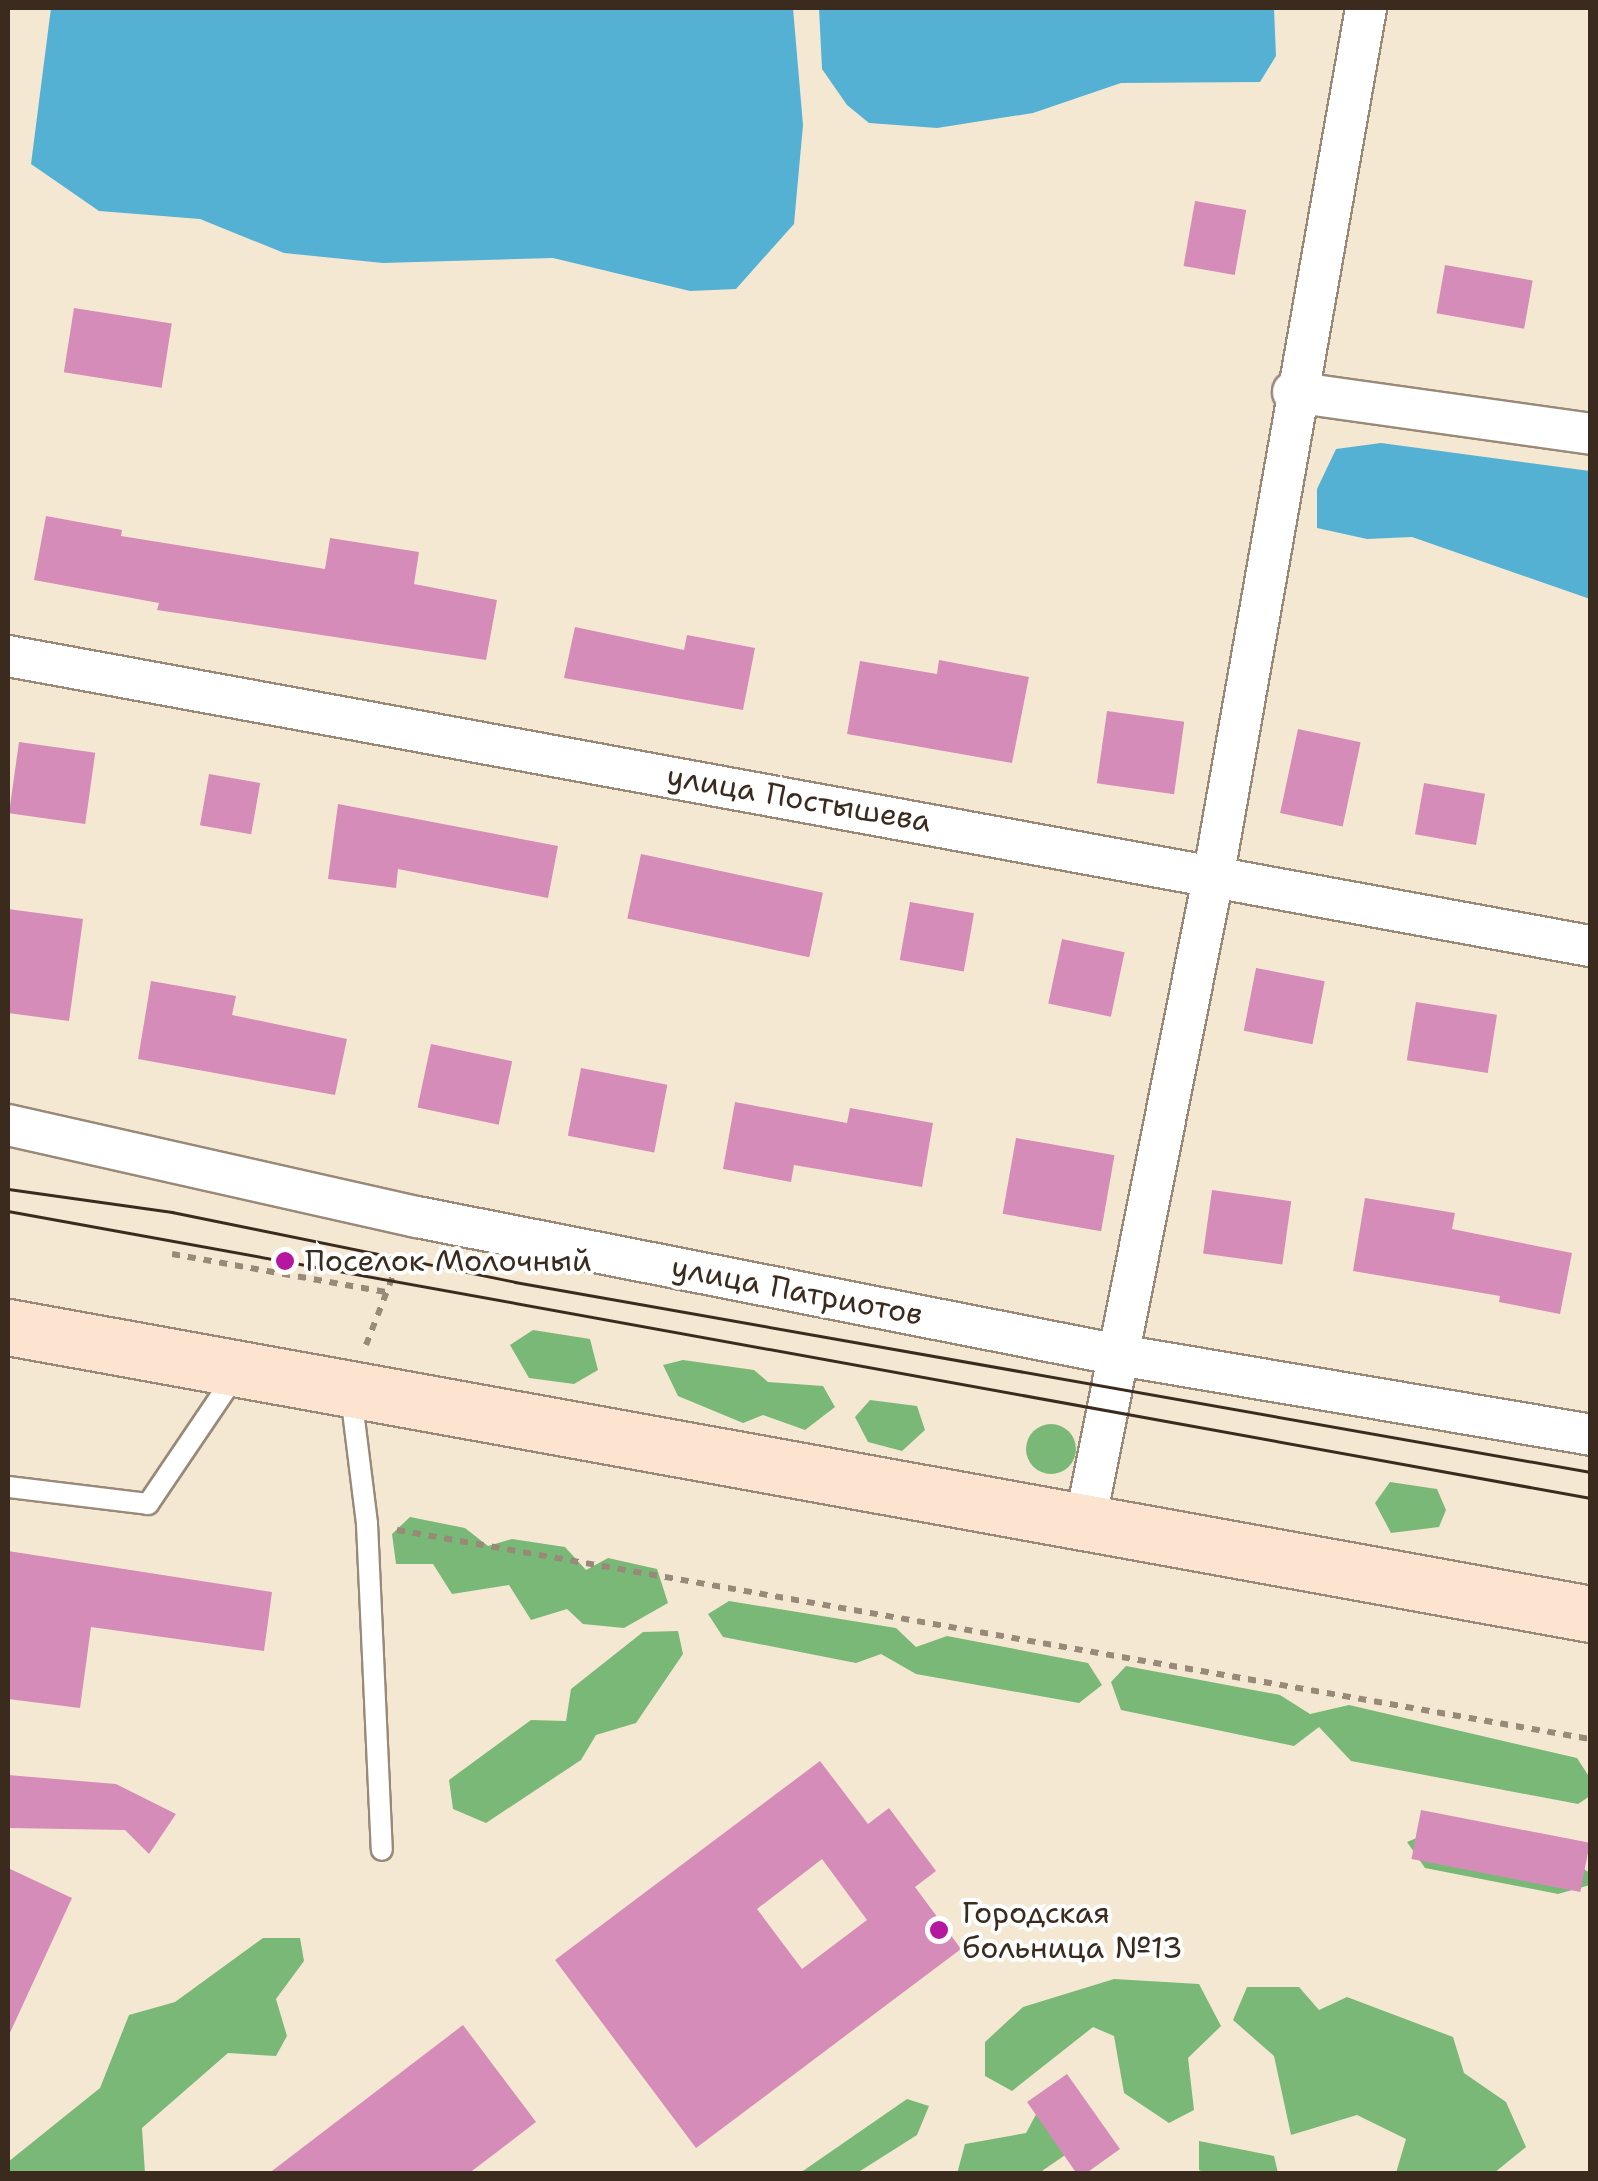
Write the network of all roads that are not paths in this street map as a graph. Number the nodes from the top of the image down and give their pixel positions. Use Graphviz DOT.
graph roads {
  1 [pos="1366,8"];
  2 [pos="1294,392"];
  3 [pos="1590,434"];
  4 [pos="8,656"];
  5 [pos="1214,873"];
  6 [pos="1590,946"];
  7 [pos="8,1125"];
  8 [pos="8,1327"];
  9 [pos="1119,1356"];
  10 [pos="240,1369"];
  11 [pos="350,1388"];
  12 [pos="1590,1436"];
  13 [pos="8,1487"];
  14 [pos="1085,1523"];
  15 [pos="1590,1614"];
  16 [pos="382,1850"];
  1 -- 2 [label="street"];
  2 -- 3 [label="street"];
  2 -- 5 [label="street"];
  4 -- 5 [label="street, улица Постышева"];
  5 -- 6 [label="street, улица Постышева"];
  5 -- 9 [label="street"];
  7 -- 9 [label="street, улица Патриотов"];
  8 -- 10 [label="main road"];
  9 -- 12 [label="street, улица Патриотов"];
  9 -- 14 [label="street"];
  10 -- 11 [label="main road"];
  10 -- 13 [label="lane"];
  11 -- 14 [label="main road"];
  11 -- 16 [label="lane"];
  14 -- 15 [label="main road"];
}
